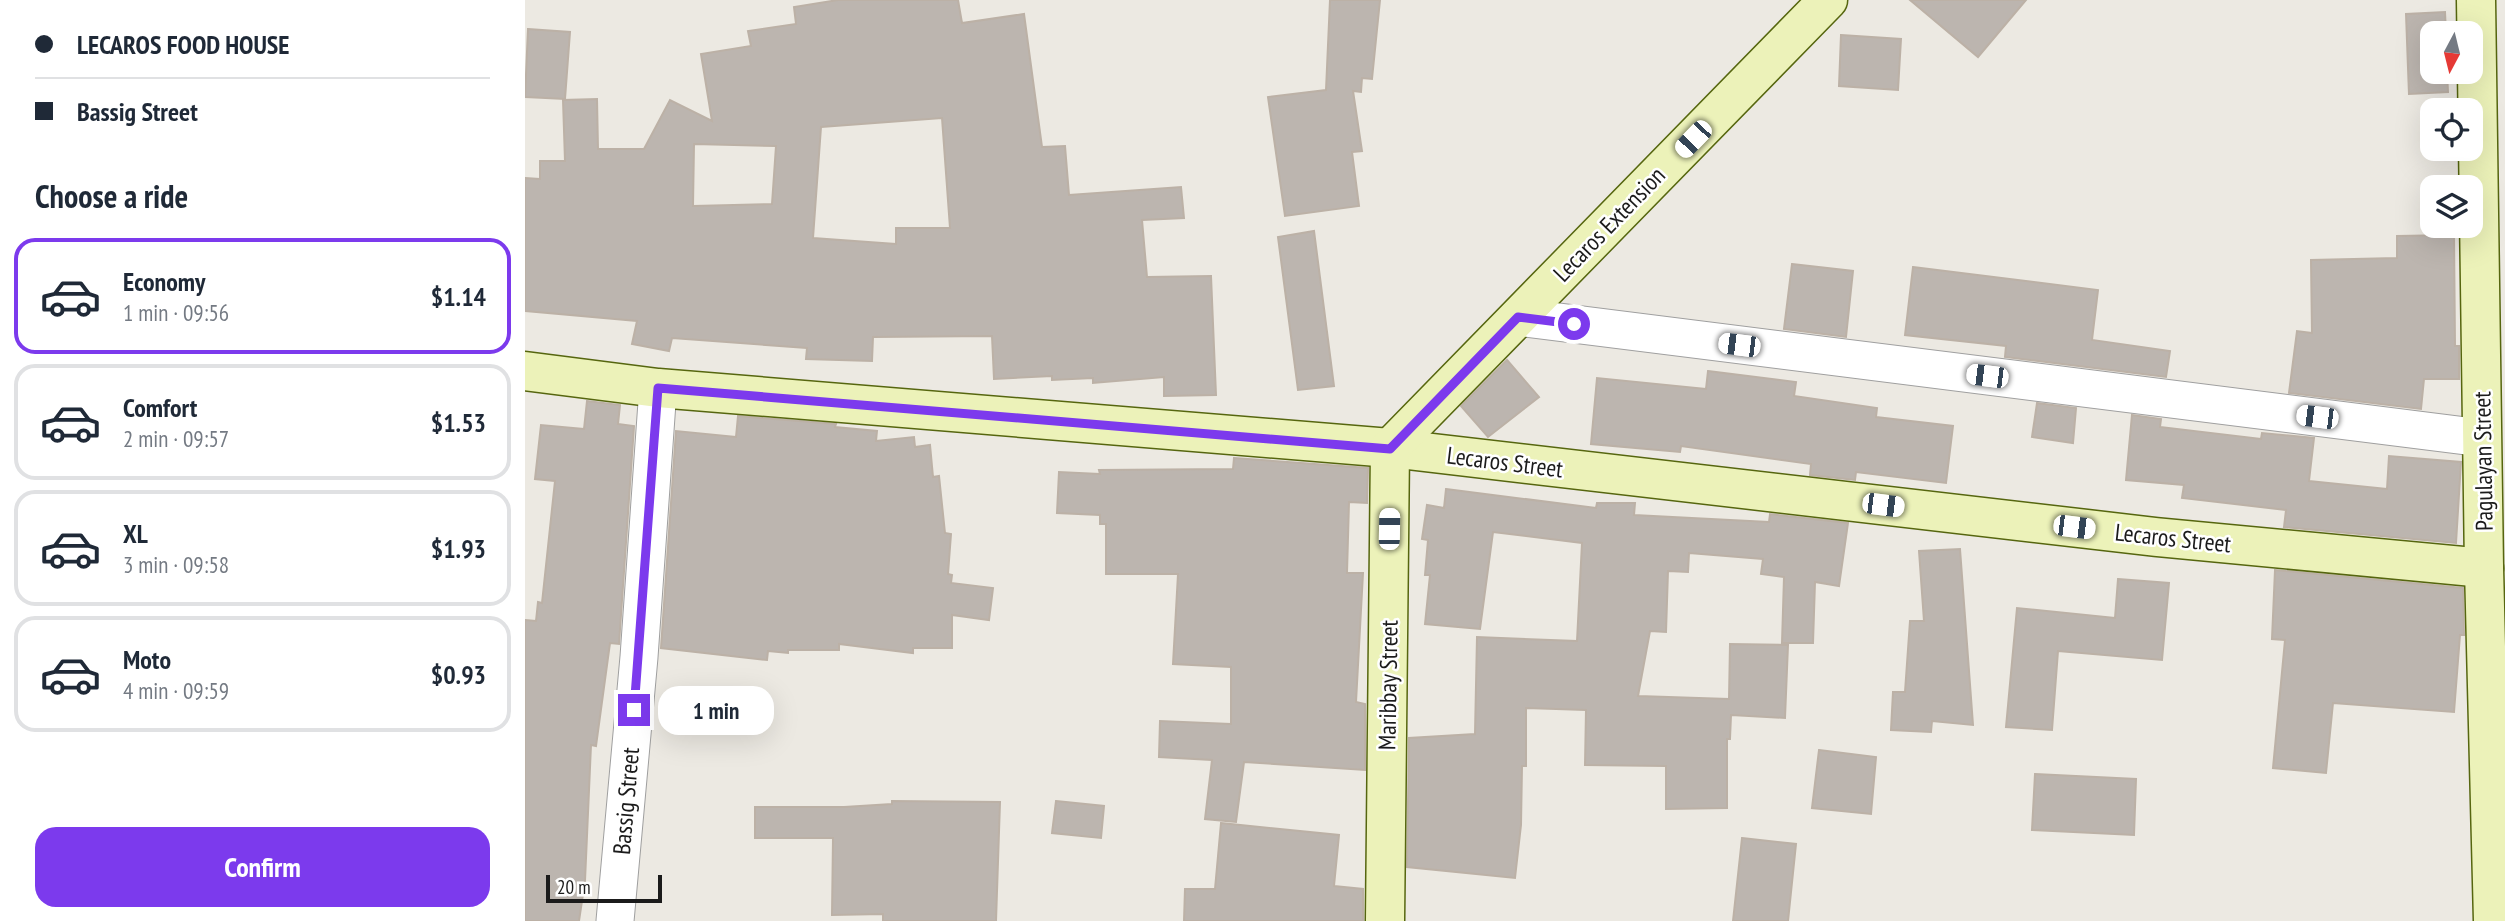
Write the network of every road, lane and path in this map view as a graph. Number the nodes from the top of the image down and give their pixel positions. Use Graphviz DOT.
graph roads {
  1 [pos="1828,0"];
  2 [pos="2476,0"];
  3 [pos="1518,317"];
  4 [pos="525,371"];
  5 [pos="658,388"];
  6 [pos="2482,438"];
  7 [pos="1390,449"];
  8 [pos="2495,569"];
  9 [pos="615,921"];
  10 [pos="1385,921"];
  11 [pos="2493,921"];
  1 -- 3 [label="street, Lecaros Extension"];
  2 -- 6 [label="street, Pagulayan Street"];
  3 -- 6 [label="street"];
  3 -- 7 [label="street, Lecaros Extension"];
  4 -- 5 [label="street, Lecaros Street"];
  5 -- 7 [label="street, Lecaros Street"];
  5 -- 9 [label="street, Bassig Street"];
  6 -- 8 [label="street, Pagulayan Street"];
  7 -- 8 [label="street, Lecaros Street"];
  7 -- 10 [label="street, Maribbay Street"];
  8 -- 11 [label="street, Pagulayan Street"];
}
